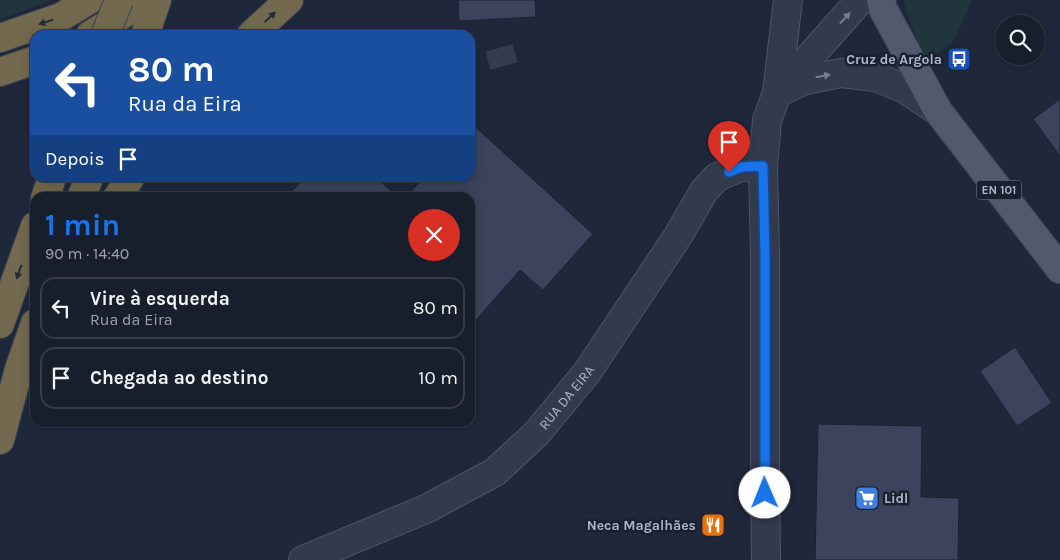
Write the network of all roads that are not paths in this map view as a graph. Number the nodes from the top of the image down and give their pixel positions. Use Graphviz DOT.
graph roads {
  1 [pos="89,0"];
  2 [pos="119,0"];
  3 [pos="146,0"];
  4 [pos="157,0"];
  5 [pos="289,0"];
  6 [pos="860,0"];
  7 [pos="881,0"];
  8 [pos="790,2"];
  9 [pos="98,30"];
  10 [pos="107,30"];
  11 [pos="147,30"];
  12 [pos="256,30"];
  13 [pos="0,38"];
  14 [pos="30,62"];
  15 [pos="0,72"];
  16 [pos="777,93"];
  17 [pos="938,111"];
  18 [pos="763,166"];
  19 [pos="30,240"];
  20 [pos="1060,268"];
  21 [pos="0,324"];
  22 [pos="30,350"];
  23 [pos="27,366"];
  24 [pos="0,440"];
  25 [pos="303,560"];
  26 [pos="766,560"];
  1 -- 13 [label="highway, one-way"];
  2 -- 10 [label="highway, bridge"];
  3 -- 9 [label="highway"];
  4 -- 11 [label="highway"];
  12 -- 5 [label="highway, one-way"];
  16 -- 6 [label="street, one-way"];
  7 -- 17 [label="main road, EN 101"];
  8 -- 16 [label="street"];
  14 -- 15 [label="highway"];
  16 -- 17 [label="street, one-way"];
  16 -- 18 [label="street"];
  17 -- 20 [label="main road, EN 101"];
  18 -- 25 [label="street, RUA DA EIRA"];
  18 -- 26 [label="street"];
  19 -- 21 [label="highway, one-way"];
  22 -- 23 [label="highway"];
  23 -- 24 [label="highway"];
}
